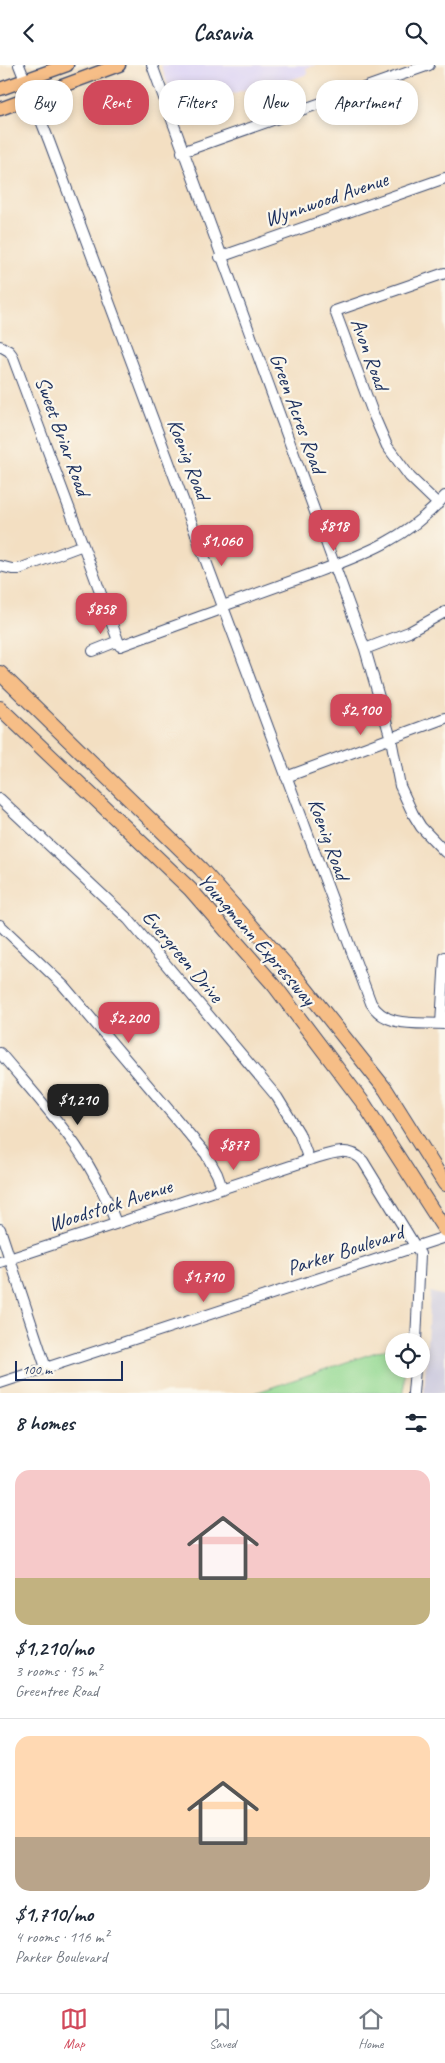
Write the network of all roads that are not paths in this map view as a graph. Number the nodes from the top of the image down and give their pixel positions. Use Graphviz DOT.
graph roads {
  1 [pos="19,65"];
  2 [pos="67,65"];
  3 [pos="119,65"];
  4 [pos="152,65"];
  5 [pos="429,65"];
  6 [pos="25,80"];
  7 [pos="28,80"];
  8 [pos="73,82"];
  9 [pos="15,84"];
  10 [pos="0,89"];
  11 [pos="15,104"];
  12 [pos="0,109"];
  13 [pos="42,125"];
  14 [pos="182,152"];
  15 [pos="445,177"];
  16 [pos="220,257"];
  17 [pos="445,273"];
  18 [pos="0,346"];
  19 [pos="442,500"];
  20 [pos="83,545"];
  21 [pos="0,565"];
  22 [pos="335,565"];
  23 [pos="224,607"];
  24 [pos="445,612"];
  25 [pos="118,641"];
  26 [pos="365,649"];
  27 [pos="93,651"];
  28 [pos="0,673"];
  29 [pos="0,708"];
  30 [pos="445,718"];
  31 [pos="391,739"];
  32 [pos="286,777"];
  33 [pos="0,799"];
  34 [pos="445,852"];
  35 [pos="0,925"];
  36 [pos="445,957"];
  37 [pos="443,1024"];
  38 [pos="0,1053"];
  39 [pos="308,1160"];
  40 [pos="445,1184"];
  41 [pos="222,1188"];
  42 [pos="116,1223"];
  43 [pos="0,1229"];
  44 [pos="445,1230"];
  45 [pos="445,1237"];
  46 [pos="415,1246"];
  47 [pos="5,1260"];
  48 [pos="416,1333"];
  49 [pos="46,1368"];
  50 [pos="414,1378"];
  51 [pos="0,1383"];
  52 [pos="413,1393"];
  1 -- 6 [label="street, Koenig Road"];
  2 -- 7 [label="main road"];
  3 -- 8 [label="main road"];
  4 -- 14 [label="street, Green Acres Road"];
  5 -- 14 [label="street"];
  9 -- 10 [label="main road"];
  11 -- 12 [label="main road"];
  13 -- 23 [label="street, Koenig Road"];
  14 -- 16 [label="street, Green Acres Road"];
  15 -- 16 [label="street, Wynnwood Avenue"];
  16 -- 22 [label="street, Green Acres Road"];
  17 -- 19 [label="street, Avon Road"];
  18 -- 20 [label="street, Sweet Briar Road"];
  19 -- 22 [label="street"];
  20 -- 21 [label="street"];
  20 -- 25 [label="street, Sweet Briar Road"];
  22 -- 23 [label="street"];
  22 -- 26 [label="street, Green Acres Road"];
  23 -- 25 [label="street"];
  23 -- 32 [label="street, Koenig Road"];
  24 -- 26 [label="street"];
  25 -- 27 [label="street"];
  26 -- 31 [label="street, Green Acres Road"];
  28 -- 40 [label="highway, Youngmann Expressway"];
  29 -- 44 [label="highway, Youngmann Expressway"];
  30 -- 31 [label="street"];
  31 -- 32 [label="street"];
  31 -- 34 [label="street, Green Acres Road"];
  32 -- 37 [label="street, Koenig Road"];
  33 -- 39 [label="street, Evergreen Drive"];
  35 -- 41 [label="street"];
  36 -- 37 [label="street"];
  38 -- 42 [label="street"];
  39 -- 41 [label="street, Woodstock Avenue"];
  39 -- 46 [label="street, Woodstock Avenue"];
  41 -- 42 [label="street, Woodstock Avenue"];
  42 -- 47 [label="street, Woodstock Avenue"];
  43 -- 47 [label="street"];
  45 -- 46 [label="street, Parker Boulevard"];
  46 -- 48 [label="street"];
  46 -- 49 [label="street, Parker Boulevard"];
  47 -- 49 [label="street"];
  49 -- 51 [label="street, Parker Boulevard"];
  50 -- 52 [label="street"];
}
